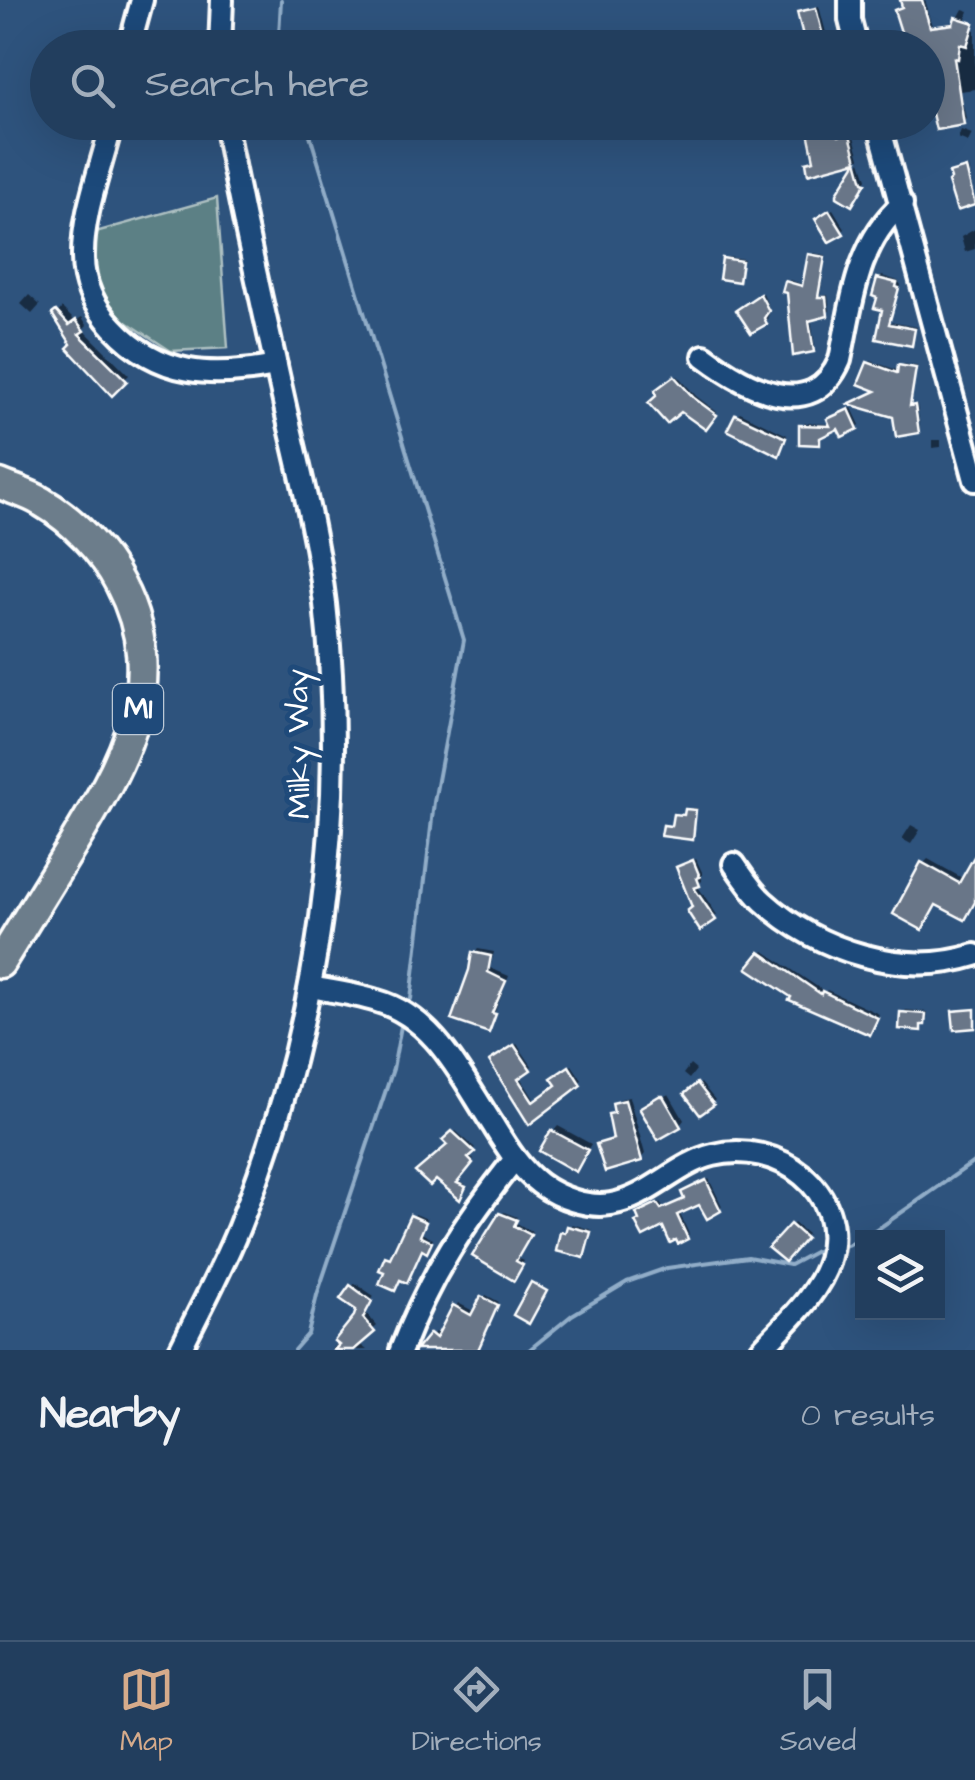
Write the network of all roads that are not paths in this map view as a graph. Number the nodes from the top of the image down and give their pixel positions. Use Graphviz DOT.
graph roads {
  1 [pos="142,0"];
  2 [pos="222,0"];
  3 [pos="850,0"];
  4 [pos="134,30"];
  5 [pos="221,30"];
  6 [pos="852,30"];
  7 [pos="108,140"];
  8 [pos="228,140"];
  9 [pos="883,140"];
  10 [pos="902,204"];
  11 [pos="704,356"];
  12 [pos="276,366"];
  13 [pos="975,480"];
  14 [pos="0,484"];
  15 [pos="734,864"];
  16 [pos="975,956"];
  17 [pos="0,963"];
  18 [pos="310,987"];
  19 [pos="514,1159"];
  20 [pos="180,1350"];
  21 [pos="401,1350"];
  22 [pos="761,1350"];
  1 -- 4 [label="street"];
  2 -- 5 [label="street"];
  3 -- 6 [label="street"];
  7 -- 12 [label="street"];
  8 -- 12 [label="street, Milky Way"];
  9 -- 10 [label="street"];
  10 -- 11 [label="street"];
  10 -- 13 [label="street"];
  12 -- 18 [label="street, Milky Way"];
  14 -- 17 [label="highway, M1"];
  15 -- 16 [label="street"];
  18 -- 19 [label="street"];
  18 -- 20 [label="street, Milky Way"];
  19 -- 21 [label="street"];
  19 -- 22 [label="street"];
}
